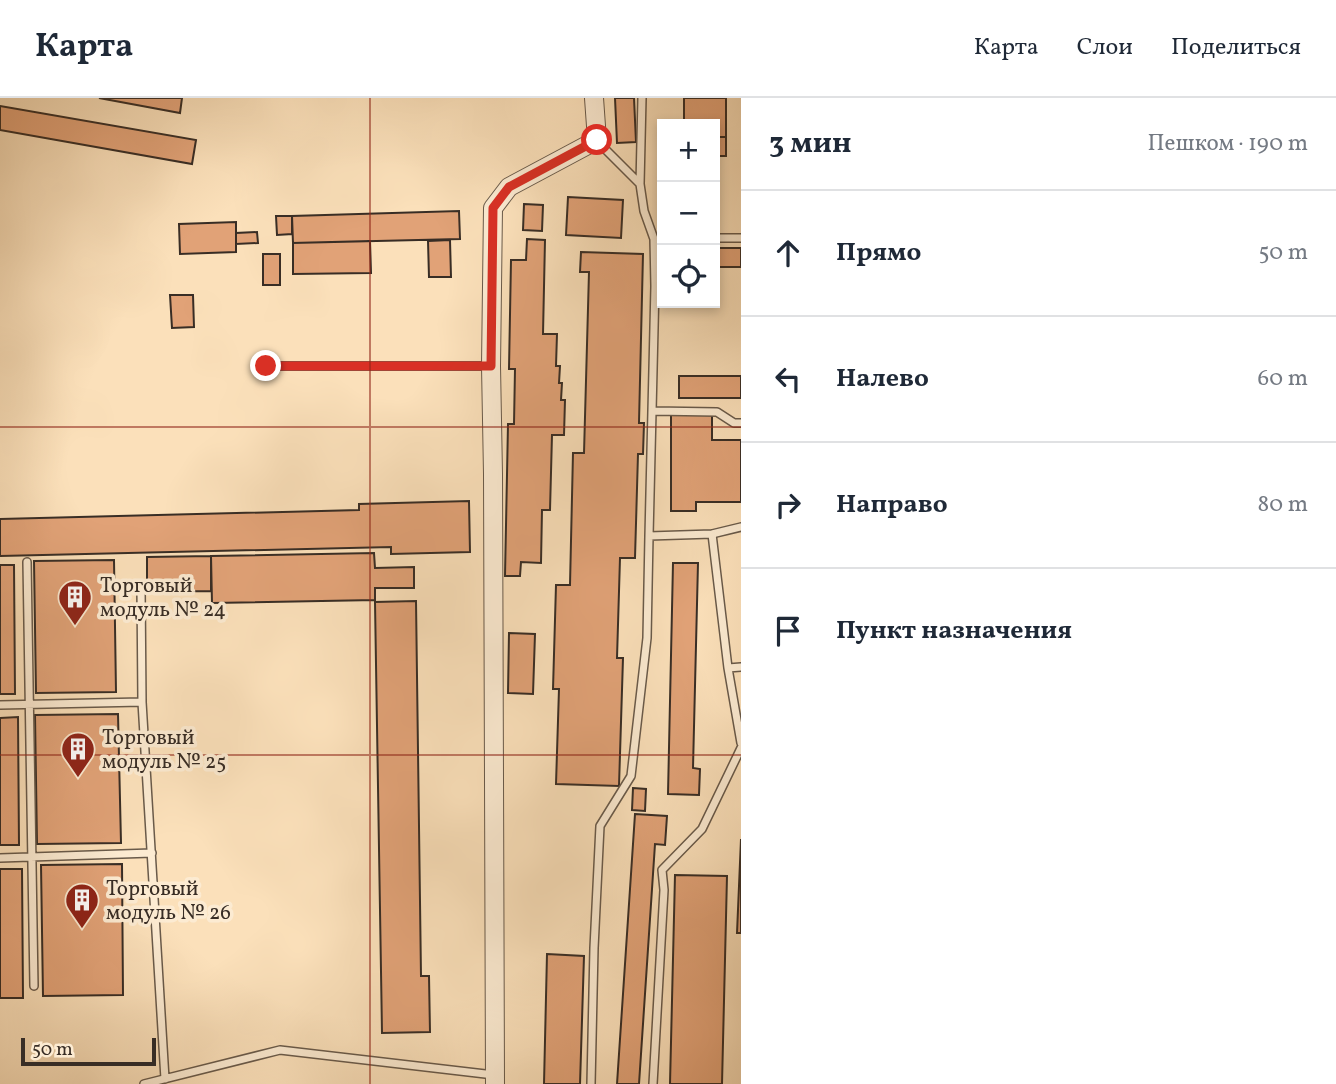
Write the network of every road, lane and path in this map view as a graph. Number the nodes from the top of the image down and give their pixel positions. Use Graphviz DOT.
graph roads {
  1 [pos="594,98"];
  2 [pos="642,98"];
  3 [pos="597,140"];
  4 [pos="640,184"];
  5 [pos="657,237"];
  6 [pos="720,238"];
  7 [pos="741,238"];
  8 [pos="658,245"];
  9 [pos="266,366"];
  10 [pos="491,366"];
  11 [pos="653,411"];
  12 [pos="741,423"];
  13 [pos="741,527"];
  14 [pos="712,534"];
  15 [pos="649,536"];
  16 [pos="27,562"];
  17 [pos="141,588"];
  18 [pos="741,667"];
  19 [pos="728,668"];
  20 [pos="142,702"];
  21 [pos="29,704"];
  22 [pos="0,705"];
  23 [pos="741,745"];
  24 [pos="152,853"];
  25 [pos="32,857"];
  26 [pos="0,858"];
  27 [pos="34,986"];
  28 [pos="165,1079"];
  29 [pos="495,1080"];
  30 [pos="144,1084"];
  31 [pos="592,1084"];
  32 [pos="653,1084"];
  1 -- 3 [label="street"];
  2 -- 4 [label="lane"];
  3 -- 4 [label="lane"];
  3 -- 10 [label="street"];
  4 -- 5 [label="lane"];
  6 -- 7 [label="lane"];
  8 -- 11 [label="lane"];
  9 -- 10 [label="lane"];
  10 -- 29 [label="street"];
  11 -- 12 [label="lane"];
  11 -- 15 [label="lane"];
  13 -- 14 [label="lane"];
  14 -- 15 [label="lane"];
  14 -- 19 [label="lane"];
  15 -- 31 [label="lane"];
  16 -- 21 [label="lane"];
  17 -- 20 [label="lane"];
  18 -- 19 [label="lane"];
  19 -- 23 [label="lane"];
  20 -- 21 [label="lane"];
  20 -- 24 [label="lane"];
  21 -- 22 [label="lane"];
  21 -- 25 [label="lane"];
  23 -- 32 [label="lane"];
  24 -- 25 [label="lane"];
  24 -- 28 [label="lane"];
  25 -- 26 [label="lane"];
  25 -- 27 [label="lane"];
  28 -- 29 [label="lane"];
  28 -- 30 [label="lane"];
}
